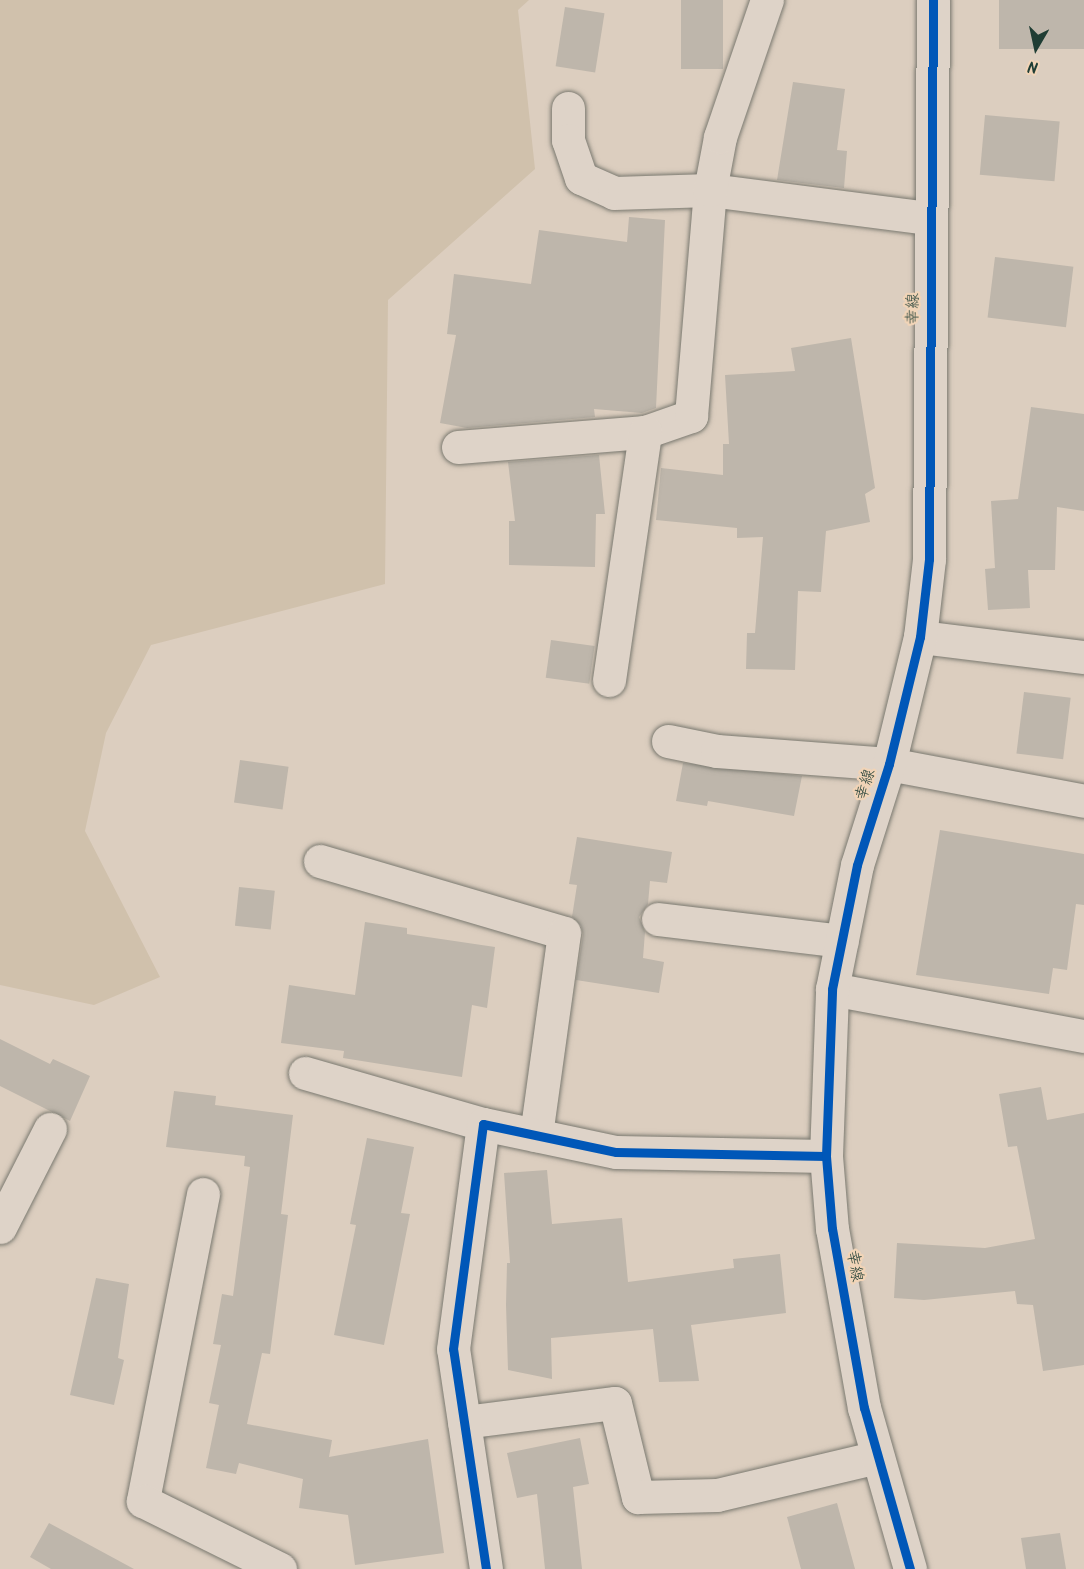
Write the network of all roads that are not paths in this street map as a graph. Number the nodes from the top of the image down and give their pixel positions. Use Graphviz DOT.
graph roads {
  1 [pos="767,0"];
  2 [pos="933,0"];
  3 [pos="568,108"];
  4 [pos="710,190"];
  5 [pos="930,218"];
  6 [pos="645,432"];
  7 [pos="458,447"];
  8 [pos="920,638"];
  9 [pos="1084,657"];
  10 [pos="609,680"];
  11 [pos="668,741"];
  12 [pos="889,764"];
  13 [pos="1084,801"];
  14 [pos="320,861"];
  15 [pos="658,919"];
  16 [pos="842,941"];
  17 [pos="832,989"];
  18 [pos="1084,1036"];
  19 [pos="305,1072"];
  20 [pos="483,1124"];
  21 [pos="50,1129"];
  22 [pos="536,1135"];
  23 [pos="826,1156"];
  24 [pos="203,1194"];
  25 [pos="3,1212"];
  26 [pos="464,1422"];
  27 [pos="878,1458"];
  28 [pos="280,1569"];
  29 [pos="486,1569"];
  30 [pos="910,1569"];
  1 -- 4 [label="street"];
  2 -- 5 [label="street, 幸線"];
  3 -- 4 [label="street"];
  4 -- 5 [label="street"];
  4 -- 6 [label="street"];
  5 -- 8 [label="street, 幸線"];
  6 -- 7 [label="street"];
  6 -- 10 [label="street"];
  8 -- 9 [label="street"];
  8 -- 12 [label="street, 幸線"];
  11 -- 12 [label="street"];
  12 -- 13 [label="street"];
  12 -- 16 [label="street, 幸線"];
  14 -- 22 [label="street"];
  15 -- 16 [label="street"];
  16 -- 17 [label="street, 幸線"];
  17 -- 18 [label="street"];
  17 -- 23 [label="street, 幸線"];
  19 -- 20 [label="street"];
  20 -- 22 [label="street"];
  20 -- 26 [label="street"];
  21 -- 25 [label="street"];
  22 -- 23 [label="street"];
  23 -- 27 [label="street, 幸線"];
  24 -- 28 [label="street"];
  26 -- 27 [label="street"];
  26 -- 29 [label="street"];
  27 -- 30 [label="street, 幸線"];
}
